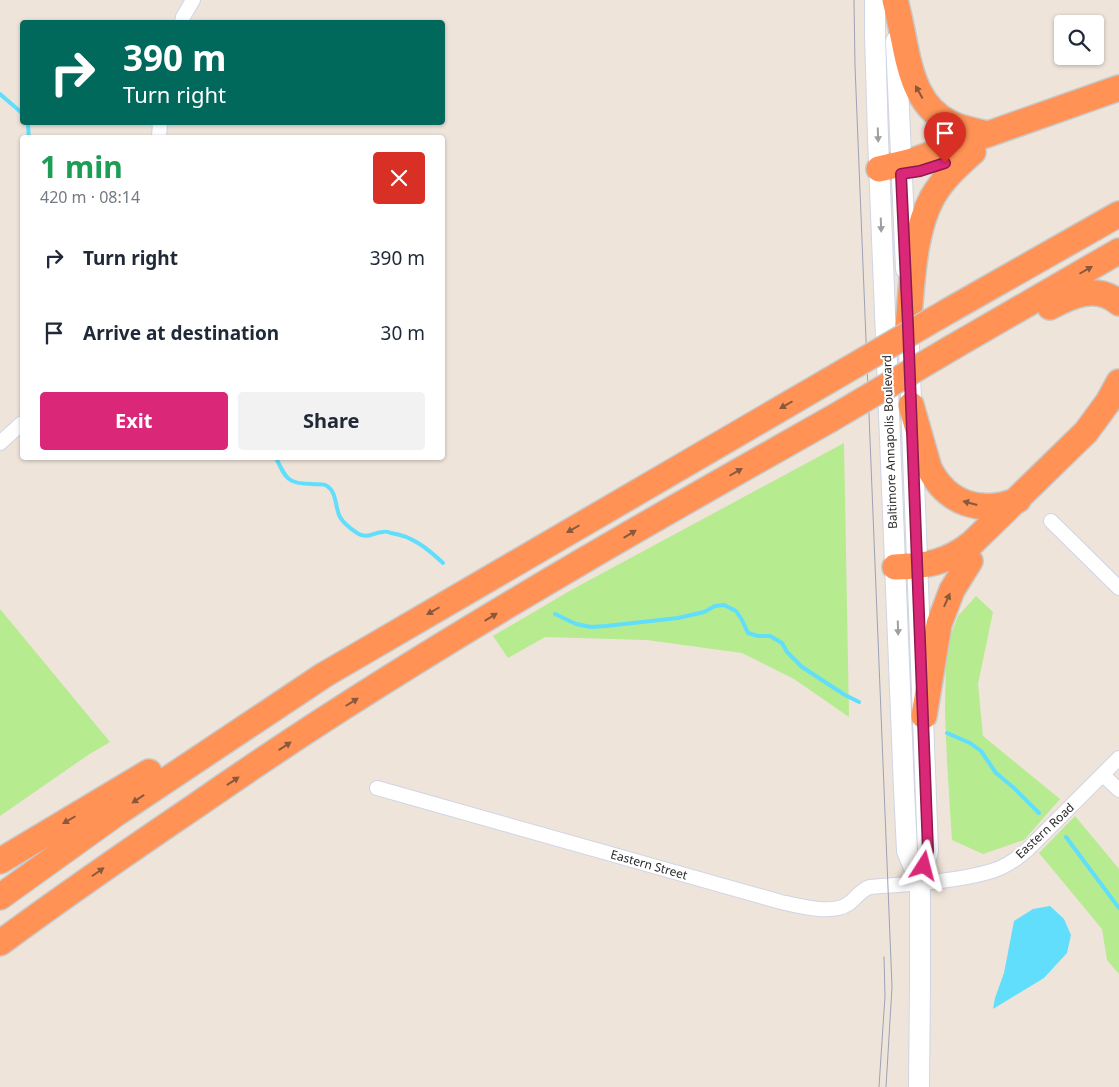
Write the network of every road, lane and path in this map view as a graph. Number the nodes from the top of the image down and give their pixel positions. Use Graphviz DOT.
graph roads {
  1 [pos="193,0"];
  2 [pos="875,0"];
  3 [pos="895,0"];
  4 [pos="183,20"];
  5 [pos="1119,88"];
  6 [pos="1119,106"];
  7 [pos="980,143"];
  8 [pos="890,171"];
  9 [pos="1119,197"];
  10 [pos="1119,214"];
  11 [pos="1119,251"];
  12 [pos="992,286"];
  13 [pos="1119,303"];
  14 [pos="908,326"];
  15 [pos="953,347"];
  16 [pos="1119,382"];
  17 [pos="911,405"];
  18 [pos="1119,408"];
  19 [pos="20,425"];
  20 [pos="0,443"];
  21 [pos="1018,500"];
  22 [pos="1051,521"];
  23 [pos="970,562"];
  24 [pos="906,572"];
  25 [pos="1119,588"];
  26 [pos="324,675"];
  27 [pos="924,716"];
  28 [pos="1119,758"];
  29 [pos="1103,774"];
  30 [pos="377,788"];
  31 [pos="1119,790"];
  32 [pos="0,861"];
  33 [pos="920,882"];
  34 [pos="0,897"];
  35 [pos="58,900"];
  36 [pos="0,943"];
  37 [pos="0,948"];
  38 [pos="919,1087"];
  1 -- 4 [label="street"];
  2 -- 8 [label="main road, Baltimore Annapolis Boulevard, one-way"];
  7 -- 3 [label="highway, one-way"];
  3 -- 8 [label="main road, Baltimore Annapolis Boulevard"];
  5 -- 7 [label="highway"];
  6 -- 7 [label="highway"];
  7 -- 8 [label="highway"];
  7 -- 14 [label="highway"];
  8 -- 14 [label="main road, Baltimore Annapolis Boulevard"];
  8 -- 24 [label="main road, Baltimore Annapolis Boulevard, one-way"];
  9 -- 12 [label="highway"];
  10 -- 12 [label="highway"];
  15 -- 11 [label="highway, one-way"];
  12 -- 26 [label="highway, one-way, bridge"];
  13 -- 15 [label="highway"];
  14 -- 17 [label="main road, Baltimore Annapolis Boulevard"];
  35 -- 15 [label="highway, one-way, bridge"];
  16 -- 21 [label="highway"];
  21 -- 17 [label="highway, one-way"];
  17 -- 24 [label="main road, Baltimore Annapolis Boulevard"];
  18 -- 23 [label="highway"];
  19 -- 20 [label="street"];
  21 -- 24 [label="highway"];
  22 -- 25 [label="street"];
  23 -- 24 [label="highway"];
  27 -- 23 [label="highway, one-way"];
  24 -- 27 [label="main road, Baltimore Annapolis Boulevard"];
  24 -- 33 [label="main road, Baltimore Annapolis Boulevard, one-way"];
  26 -- 32 [label="highway, one-way"];
  26 -- 34 [label="highway, one-way"];
  27 -- 33 [label="main road, Baltimore Annapolis Boulevard"];
  28 -- 29 [label="street"];
  29 -- 31 [label="street"];
  29 -- 33 [label="street, Eastern Road"];
  30 -- 33 [label="street, Eastern Street"];
  33 -- 38 [label="main road, Baltimore Annapolis Boulevard"];
  35 -- 36 [label="highway"];
  35 -- 37 [label="highway"];
}
